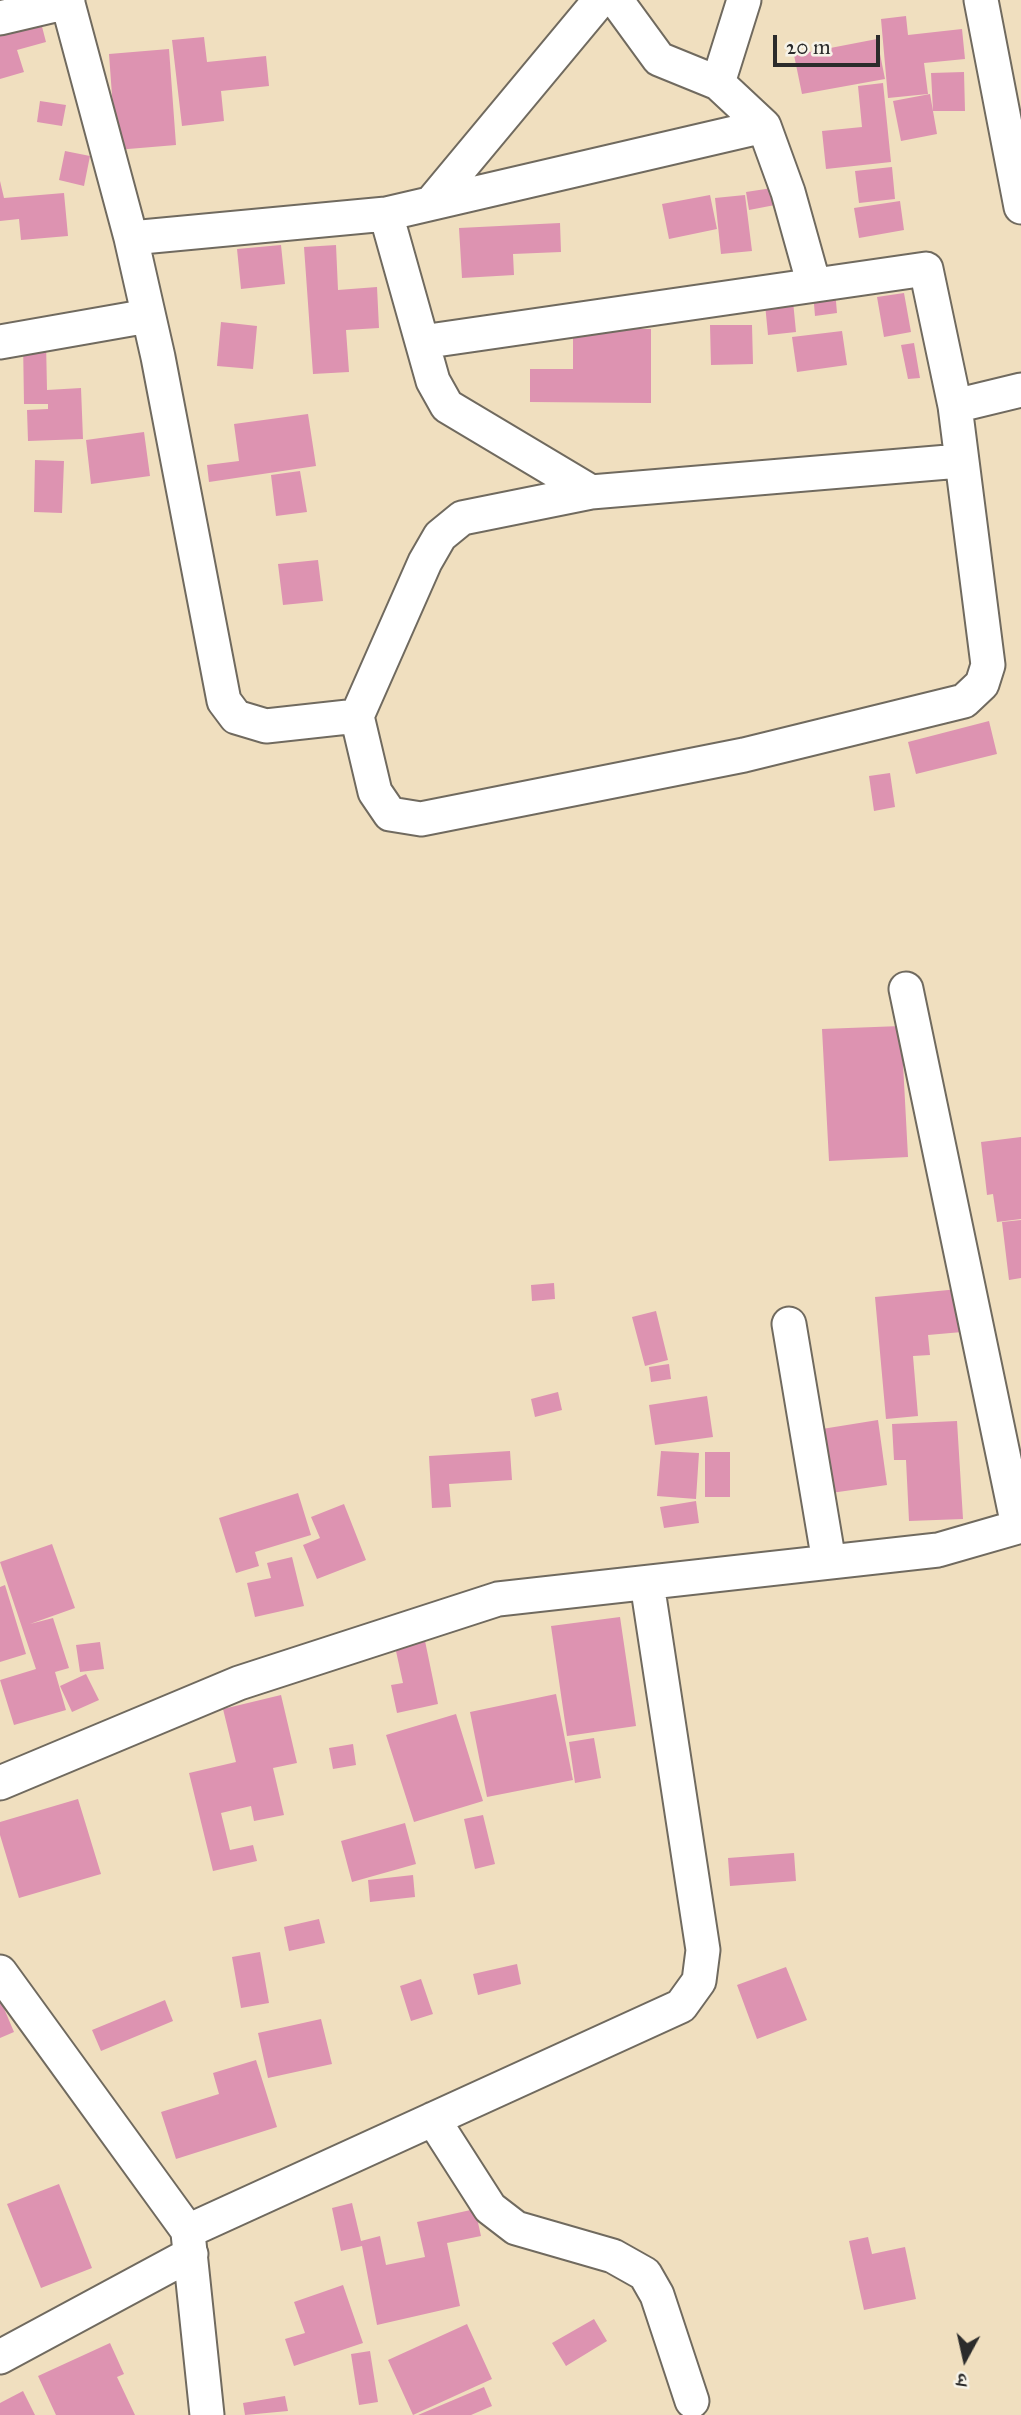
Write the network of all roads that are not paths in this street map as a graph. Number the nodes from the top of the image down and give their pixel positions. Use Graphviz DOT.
graph roads {
  1 [pos="600,0"];
  2 [pos="616,0"];
  3 [pos="744,0"];
  4 [pos="981,0"];
  5 [pos="68,1"];
  6 [pos="0,18"];
  7 [pos="718,83"];
  8 [pos="764,126"];
  9 [pos="1016,154"];
  10 [pos="432,202"];
  11 [pos="1021,207"];
  12 [pos="386,214"];
  13 [pos="131,238"];
  14 [pos="814,285"];
  15 [pos="148,316"];
  16 [pos="0,342"];
  17 [pos="422,342"];
  18 [pos="1021,390"];
  19 [pos="955,406"];
  20 [pos="960,461"];
  21 [pos="591,492"];
  22 [pos="357,716"];
  23 [pos="906,989"];
  24 [pos="789,1324"];
  25 [pos="1020,1526"];
  26 [pos="829,1562"];
  27 [pos="647,1583"];
  28 [pos="0,1783"];
  29 [pos="0,1972"];
  30 [pos="433,2119"];
  31 [pos="190,2242"];
  32 [pos="0,2357"];
  33 [pos="692,2401"];
  34 [pos="207,2415"];
  1 -- 10 [label="street"];
  2 -- 7 [label="street"];
  3 -- 7 [label="street"];
  4 -- 9 [label="street"];
  5 -- 6 [label="street"];
  5 -- 13 [label="street"];
  7 -- 8 [label="street"];
  8 -- 10 [label="street"];
  8 -- 14 [label="street"];
  9 -- 11 [label="street"];
  10 -- 12 [label="street"];
  12 -- 13 [label="street"];
  12 -- 17 [label="street"];
  13 -- 15 [label="street"];
  14 -- 17 [label="street"];
  14 -- 19 [label="street"];
  15 -- 16 [label="street"];
  15 -- 22 [label="street"];
  17 -- 21 [label="street"];
  18 -- 19 [label="street"];
  19 -- 20 [label="street"];
  20 -- 21 [label="street"];
  20 -- 22 [label="street"];
  21 -- 22 [label="street"];
  23 -- 25 [label="street"];
  24 -- 26 [label="street"];
  25 -- 26 [label="street"];
  26 -- 27 [label="street"];
  27 -- 28 [label="street"];
  27 -- 30 [label="street"];
  29 -- 31 [label="street"];
  30 -- 31 [label="street"];
  30 -- 33 [label="street"];
  31 -- 32 [label="street"];
  31 -- 34 [label="street"];
}
